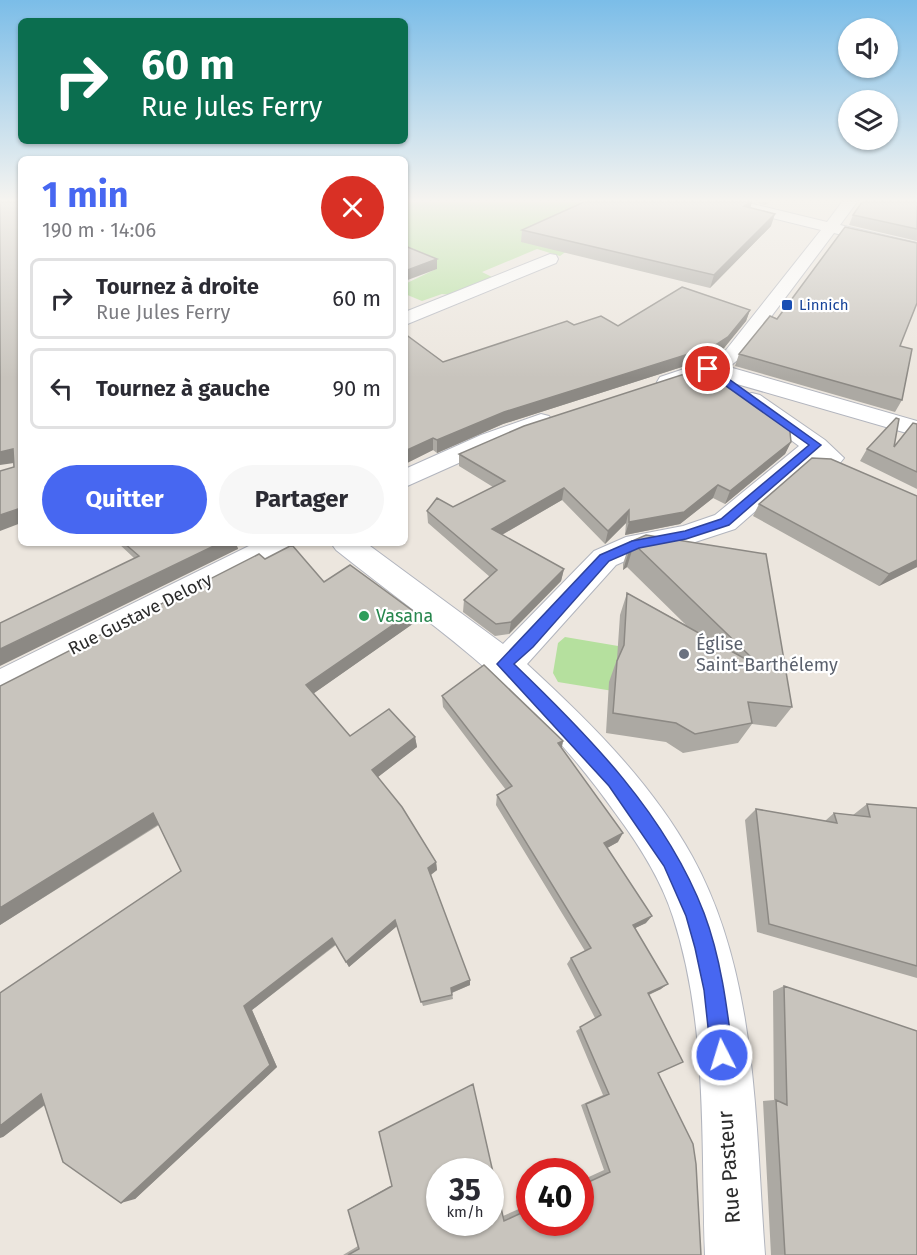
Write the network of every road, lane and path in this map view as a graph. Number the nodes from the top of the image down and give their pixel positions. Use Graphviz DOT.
graph roads {
  1 [pos="546,261"];
  2 [pos="805,261"];
  3 [pos="408,318"];
  4 [pos="708,369"];
  5 [pos="645,389"];
  6 [pos="558,416"];
  7 [pos="917,429"];
  8 [pos="816,445"];
  9 [pos="853,472"];
  10 [pos="408,478"];
  11 [pos="273,546"];
  12 [pos="350,546"];
  13 [pos="504,664"];
  14 [pos="0,686"];
  15 [pos="735,1255"];
  1 -- 3 [label="street"];
  2 -- 4 [label="street"];
  4 -- 5 [label="street"];
  4 -- 7 [label="street"];
  4 -- 8 [label="street"];
  6 -- 10 [label="street"];
  8 -- 9 [label="street"];
  8 -- 13 [label="street"];
  11 -- 14 [label="street, Rue Gustave Delory"];
  12 -- 13 [label="street, Rue Pasteur"];
  13 -- 15 [label="street, Rue Pasteur"];
}
